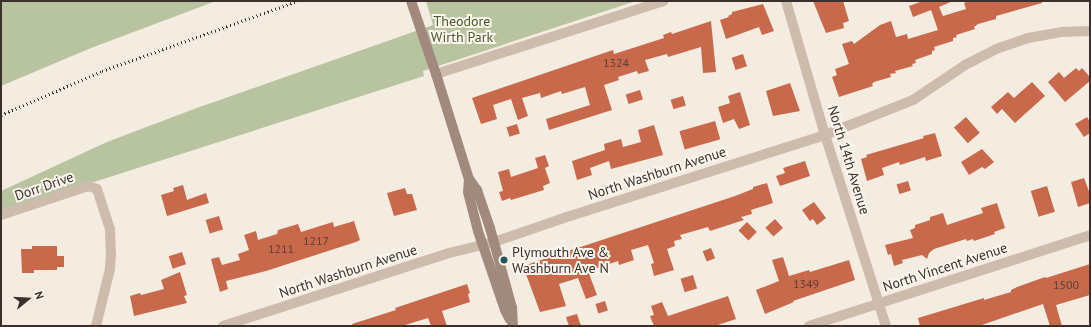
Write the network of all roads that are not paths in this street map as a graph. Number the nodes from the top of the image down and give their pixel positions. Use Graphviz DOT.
graph roads {
  1 [pos="664,1"];
  2 [pos="786,1"];
  3 [pos="412,6"];
  4 [pos="1090,31"];
  5 [pos="436,74"];
  6 [pos="825,135"];
  7 [pos="469,179"];
  8 [pos="1,216"];
  9 [pos="1090,235"];
  10 [pos="494,242"];
  11 [pos="483,245"];
  12 [pos="880,304"];
  13 [pos="229,325"];
  14 [pos="96,326"];
  15 [pos="514,326"];
  16 [pos="809,326"];
  17 [pos="886,326"];
  1 -- 5 [label="street"];
  2 -- 6 [label="street, North 14th Avenue"];
  3 -- 5 [label="street"];
  4 -- 6 [label="street, North Washburn Avenue"];
  5 -- 7 [label="street"];
  6 -- 10 [label="street, North Washburn Avenue"];
  6 -- 12 [label="street, North 14th Avenue"];
  7 -- 10 [label="street"];
  7 -- 11 [label="street"];
  8 -- 14 [label="street, Dorr Drive"];
  9 -- 12 [label="street, North Vincent Avenue"];
  10 -- 11 [label="street, North Washburn Avenue"];
  10 -- 15 [label="street"];
  11 -- 13 [label="street, North Washburn Avenue"];
  11 -- 15 [label="street"];
  12 -- 16 [label="street, North Vincent Avenue"];
  12 -- 17 [label="street, North 14th Avenue"];
}
